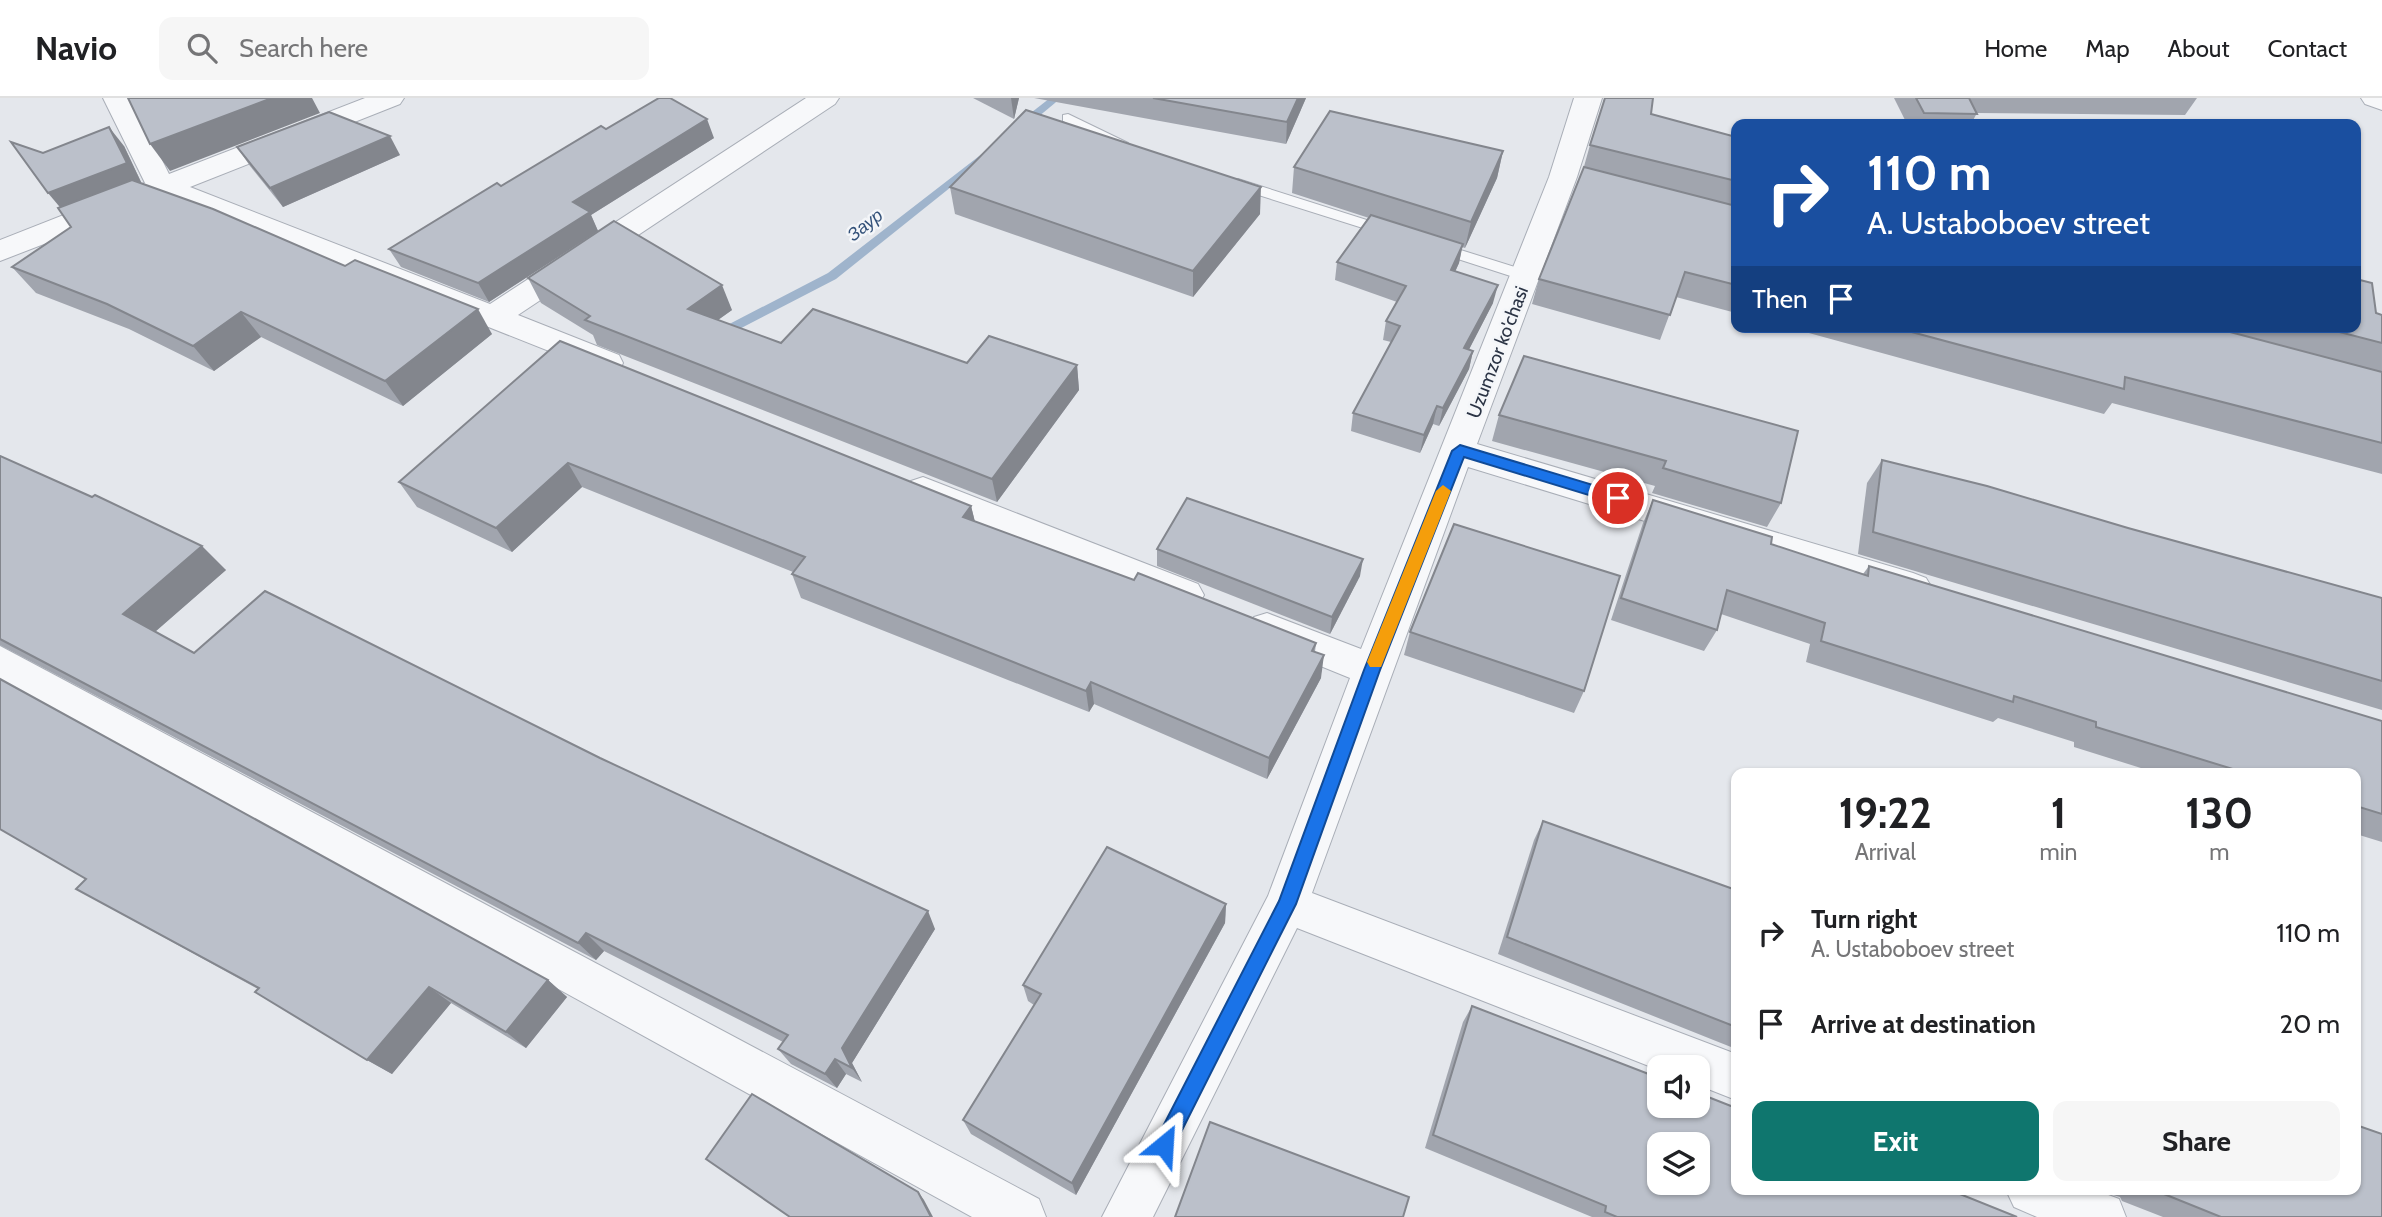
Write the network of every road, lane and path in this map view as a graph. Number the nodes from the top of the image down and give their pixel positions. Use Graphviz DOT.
graph roads {
  1 [pos="117,98"];
  2 [pos="390,98"];
  3 [pos="825,98"];
  4 [pos="1588,98"];
  5 [pos="2375,98"];
  6 [pos="2382,102"];
  7 [pos="1068,118"];
  8 [pos="1140,152"];
  9 [pos="1220,178"];
  10 [pos="161,186"];
  11 [pos="0,251"];
  12 [pos="1526,276"];
  13 [pos="493,317"];
  14 [pos="635,374"];
  15 [pos="1460,451"];
  16 [pos="894,478"];
  17 [pos="1941,596"];
  18 [pos="0,662"];
  19 [pos="1372,670"];
  20 [pos="1287,904"];
  21 [pos="1731,1075"];
  22 [pos="2044,1195"];
  23 [pos="1021,1217"];
  24 [pos="1128,1217"];
  25 [pos="2101,1217"];
  1 -- 10 [label="street"];
  2 -- 10 [label="street"];
  3 -- 13 [label="street"];
  4 -- 12 [label="street, Uzumzor ko'chasi"];
  5 -- 6 [label="street"];
  7 -- 8 [label="lane"];
  9 -- 12 [label="lane"];
  10 -- 11 [label="street"];
  10 -- 13 [label="street"];
  12 -- 15 [label="street, Uzumzor ko'chasi"];
  13 -- 14 [label="street"];
  15 -- 17 [label="street"];
  15 -- 19 [label="street, Uzumzor ko'chasi"];
  16 -- 19 [label="street"];
  18 -- 23 [label="street"];
  19 -- 20 [label="street, Uzumzor ko'chasi"];
  20 -- 21 [label="street"];
  20 -- 24 [label="street, Uzumzor ko'chasi"];
  22 -- 25 [label="street"];
}
